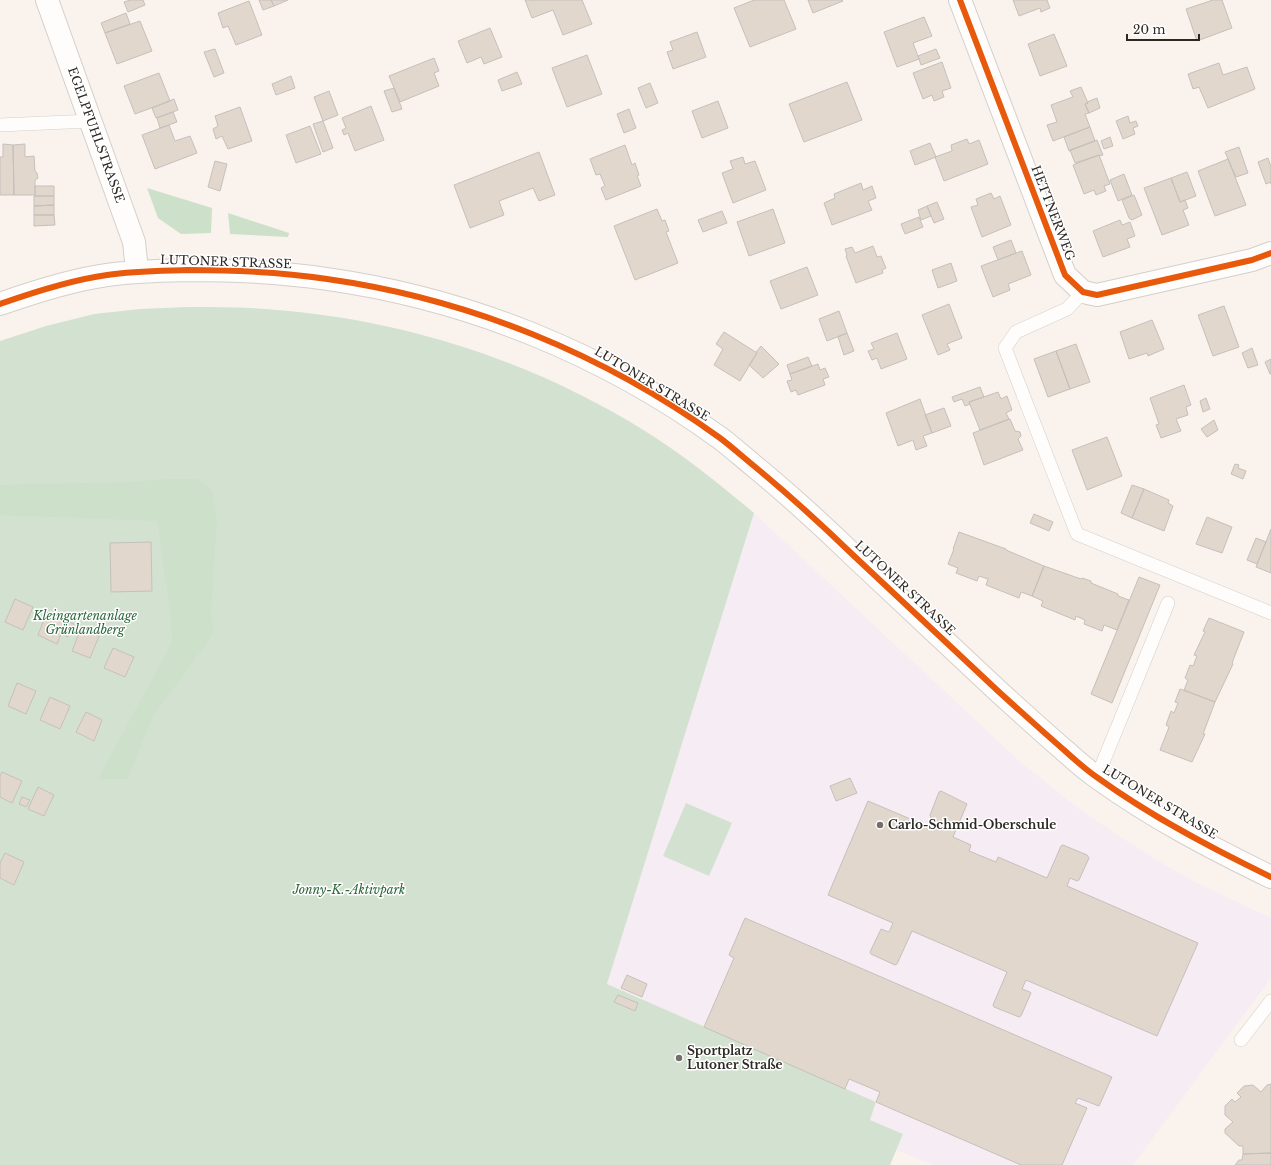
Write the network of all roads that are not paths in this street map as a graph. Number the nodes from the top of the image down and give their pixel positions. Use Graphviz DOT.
graph roads {
  1 [pos="47,0"];
  2 [pos="960,0"];
  3 [pos="91,121"];
  4 [pos="0,125"];
  5 [pos="1271,254"];
  6 [pos="137,271"];
  7 [pos="1083,292"];
  8 [pos="0,304"];
  9 [pos="1168,603"];
  10 [pos="1271,613"];
  11 [pos="1097,777"];
  12 [pos="1271,877"];
  13 [pos="1271,1001"];
  14 [pos="1241,1040"];
  1 -- 3 [label="street, EGELPFUHLSTRASSE"];
  2 -- 7 [label="street, HETTNERWEG"];
  3 -- 4 [label="lane"];
  3 -- 6 [label="street, EGELPFUHLSTRASSE"];
  5 -- 7 [label="street"];
  6 -- 8 [label="street, LUTONER STRASSE"];
  6 -- 11 [label="street, LUTONER STRASSE"];
  7 -- 10 [label="lane"];
  9 -- 11 [label="lane"];
  11 -- 12 [label="street, LUTONER STRASSE"];
  13 -- 14 [label="lane"];
}
